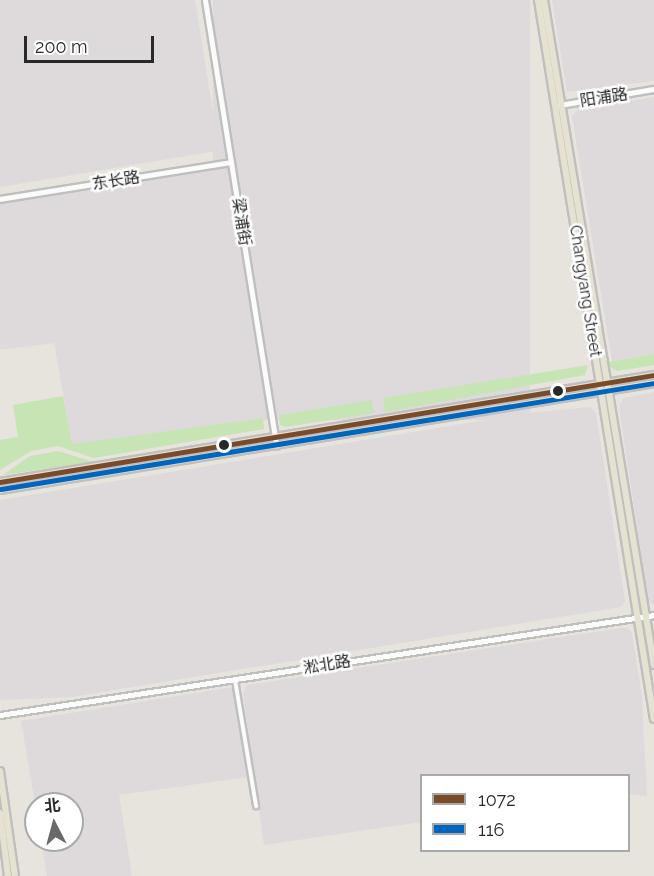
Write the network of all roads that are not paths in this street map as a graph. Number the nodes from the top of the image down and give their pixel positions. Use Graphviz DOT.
graph roads {
  1 [pos="205,0"];
  2 [pos="538,0"];
  3 [pos="544,0"];
  4 [pos="654,89"];
  5 [pos="557,105"];
  6 [pos="231,162"];
  7 [pos="0,199"];
  8 [pos="654,375"];
  9 [pos="603,383"];
  10 [pos="654,383"];
  11 [pos="604,392"];
  12 [pos="274,437"];
  13 [pos="276,445"];
  14 [pos="0,482"];
  15 [pos="0,490"];
  16 [pos="650,616"];
  17 [pos="638,618"];
  18 [pos="654,665"];
  19 [pos="235,680"];
  20 [pos="0,715"];
  21 [pos="654,718"];
  22 [pos="0,771"];
  23 [pos="256,806"];
  24 [pos="0,813"];
  25 [pos="8,876"];
  26 [pos="15,876"];
  1 -- 6 [label="street, 梁浦街"];
  2 -- 5 [label="main road, Changyang Street"];
  3 -- 5 [label="main road, Changyang Street"];
  4 -- 5 [label="street, 阳浦路"];
  5 -- 9 [label="main road, Changyang Street"];
  6 -- 7 [label="street, 东长路"];
  6 -- 12 [label="street, 梁浦街"];
  8 -- 9 [label="main road"];
  9 -- 11 [label="main road, Changyang Street"];
  9 -- 12 [label="main road"];
  10 -- 11 [label="main road"];
  11 -- 13 [label="main road"];
  11 -- 16 [label="main road, Changyang Street"];
  11 -- 17 [label="main road, Changyang Street"];
  12 -- 13 [label="street, 梁浦街"];
  12 -- 14 [label="main road"];
  13 -- 15 [label="main road"];
  16 -- 17 [label="street, 淞北路"];
  16 -- 18 [label="main road, Changyang Street"];
  17 -- 19 [label="street, 淞北路"];
  17 -- 21 [label="main road, Changyang Street"];
  19 -- 20 [label="street, 淞北路"];
  19 -- 23 [label="street"];
  22 -- 26 [label="main road"];
  24 -- 25 [label="main road"];
}
